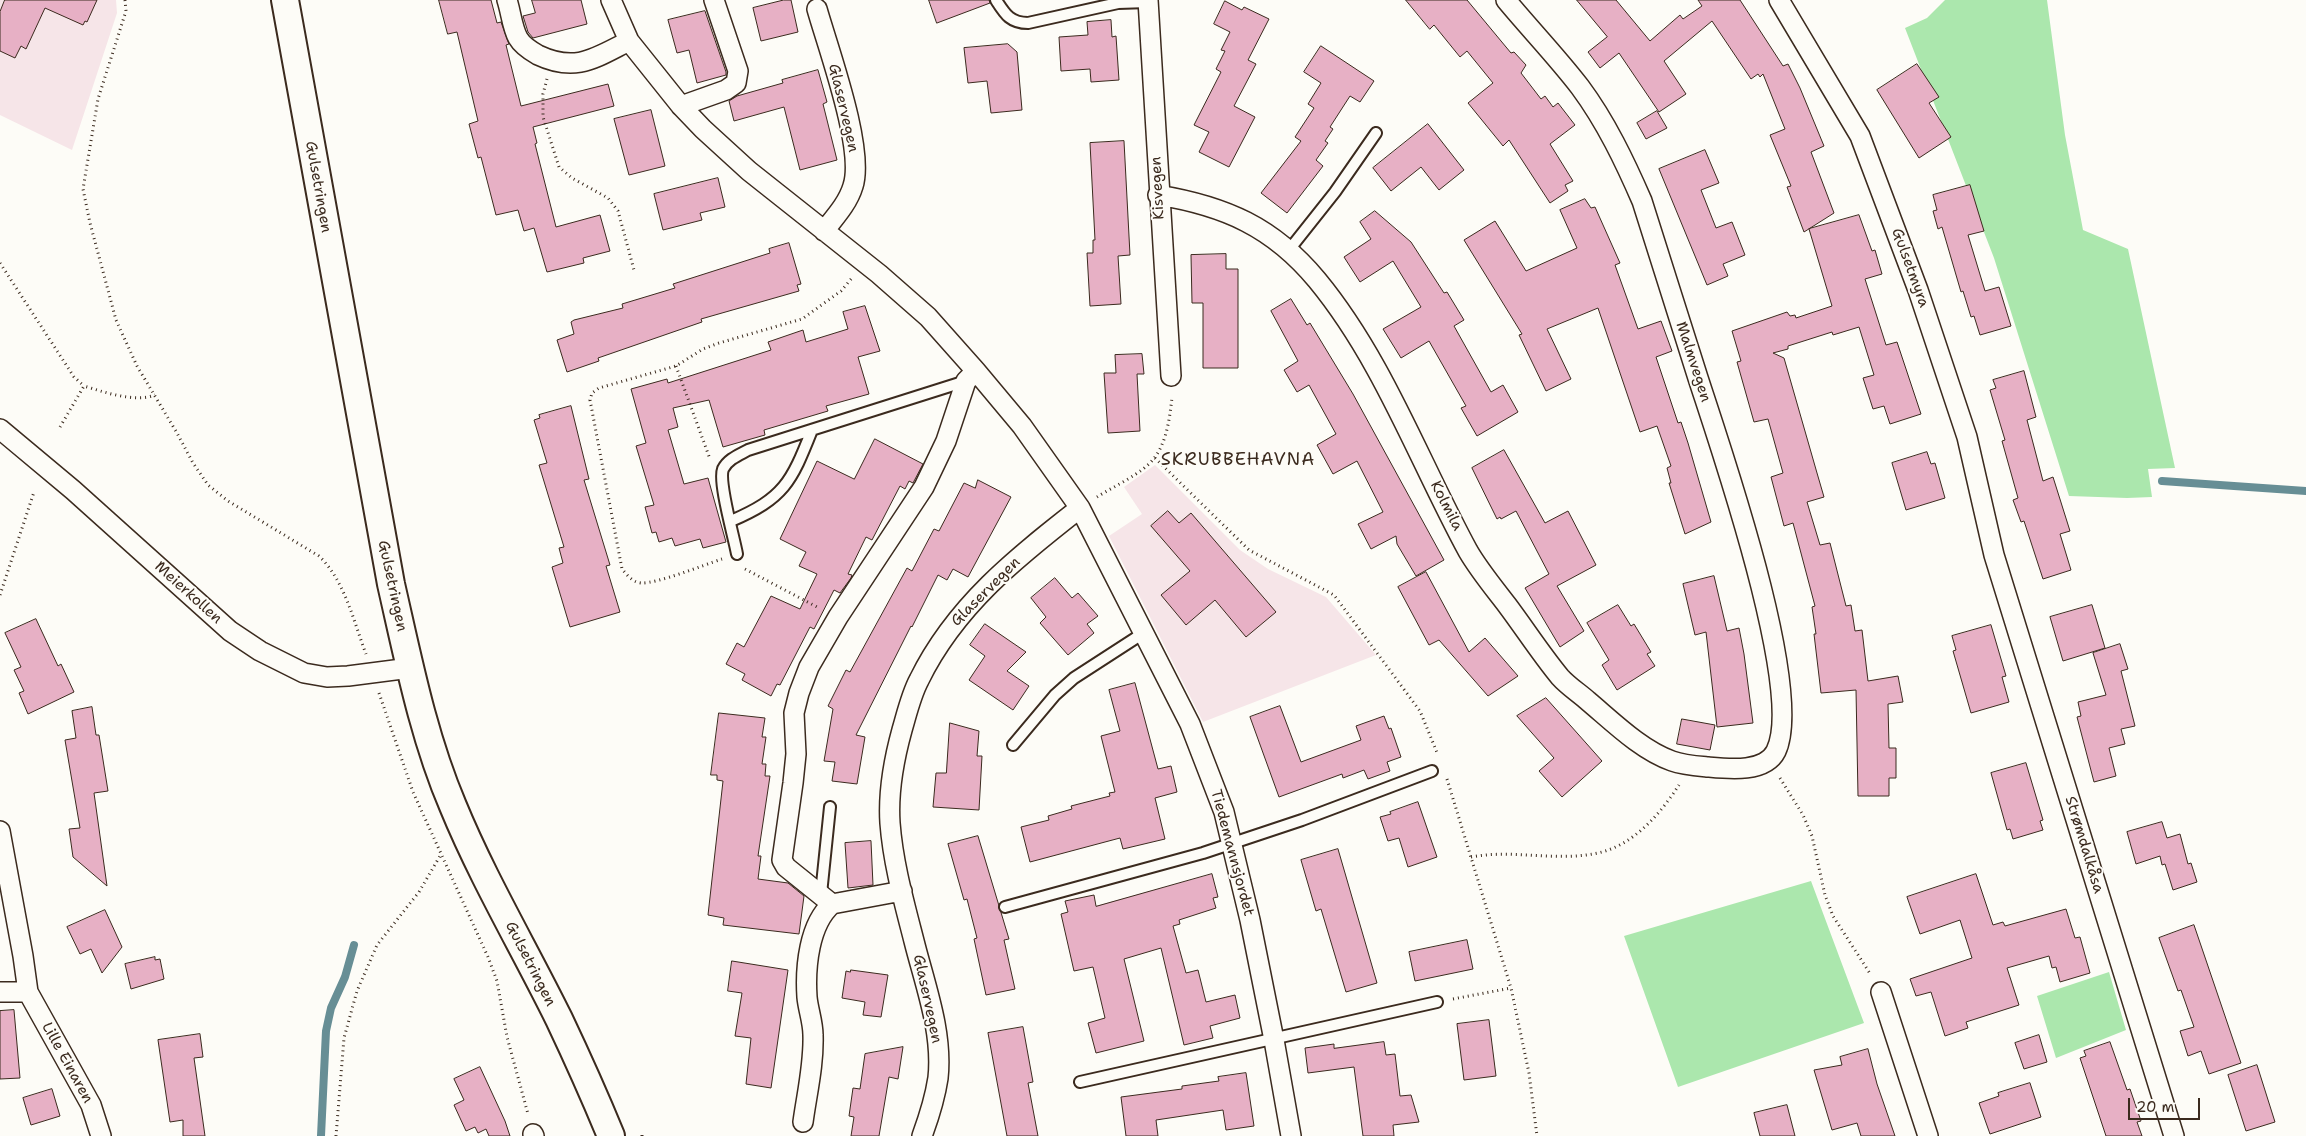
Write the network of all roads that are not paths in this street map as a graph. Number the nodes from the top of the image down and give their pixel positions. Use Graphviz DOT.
graph roads {
  1 [pos="285,0"];
  2 [pos="508,0"];
  3 [pos="611,0"];
  4 [pos="714,0"];
  5 [pos="996,0"];
  6 [pos="1506,0"];
  7 [pos="1780,0"];
  8 [pos="1148,1"];
  9 [pos="817,8"];
  10 [pos="630,41"];
  11 [pos="681,106"];
  12 [pos="1376,133"];
  13 [pos="1158,196"];
  14 [pos="824,231"];
  15 [pos="1288,250"];
  16 [pos="971,376"];
  17 [pos="1171,376"];
  18 [pos="0,429"];
  19 [pos="812,430"];
  20 [pos="1080,508"];
  21 [pos="731,521"];
  22 [pos="737,554"];
  23 [pos="1994,555"];
  24 [pos="1142,634"];
  25 [pos="410,668"];
  26 [pos="1013,745"];
  27 [pos="1769,761"];
  28 [pos="1432,771"];
  29 [pos="830,807"];
  30 [pos="0,831"];
  31 [pos="1231,844"];
  32 [pos="902,891"];
  33 [pos="826,899"];
  34 [pos="1005,906"];
  35 [pos="0,992"];
  36 [pos="28,992"];
  37 [pos="1881,992"];
  38 [pos="1437,1002"];
  39 [pos="1274,1040"];
  40 [pos="1080,1082"];
  41 [pos="803,1122"];
  42 [pos="101,1136"];
  43 [pos="612,1136"];
  44 [pos="922,1136"];
  45 [pos="1291,1136"];
  46 [pos="1928,1136"];
  47 [pos="2174,1136"];
  1 -- 25 [label="street, Gulsetringen"];
  2 -- 10 [label="street"];
  3 -- 10 [label="street"];
  4 -- 11 [label="street"];
  5 -- 8 [label="lane"];
  6 -- 27 [label="street, Malmvegen"];
  7 -- 23 [label="street, Gulsetmyra"];
  8 -- 13 [label="street, Kisvegen"];
  9 -- 14 [label="street, Glaservegen"];
  10 -- 11 [label="street"];
  11 -- 14 [label="street"];
  12 -- 15 [label="lane"];
  13 -- 15 [label="street, Kolmila"];
  13 -- 17 [label="street, Kisvegen"];
  14 -- 16 [label="street"];
  15 -- 27 [label="street, Kolmila"];
  16 -- 19 [label="lane"];
  16 -- 20 [label="street"];
  16 -- 33 [label="street"];
  18 -- 25 [label="street, Meierkollen"];
  19 -- 21 [label="lane"];
  19 -- 21 [label="lane"];
  20 -- 24 [label="street, Tiedemannsjordet"];
  20 -- 32 [label="street, Glaservegen"];
  21 -- 22 [label="lane"];
  23 -- 47 [label="street, Strømdalkåsa"];
  24 -- 26 [label="lane"];
  24 -- 31 [label="street, Tiedemannsjordet"];
  25 -- 43 [label="street, Gulsetringen"];
  28 -- 31 [label="lane"];
  29 -- 33 [label="lane"];
  30 -- 36 [label="street, Lille Einaren"];
  31 -- 34 [label="lane"];
  31 -- 39 [label="street, Tiedemannsjordet"];
  32 -- 33 [label="street"];
  32 -- 44 [label="street, Glaservegen"];
  33 -- 41 [label="street"];
  35 -- 36 [label="street"];
  36 -- 42 [label="street, Lille Einaren"];
  37 -- 46 [label="street"];
  38 -- 39 [label="lane"];
  39 -- 40 [label="lane"];
  39 -- 45 [label="street, Tiedemannsjordet"];
}
